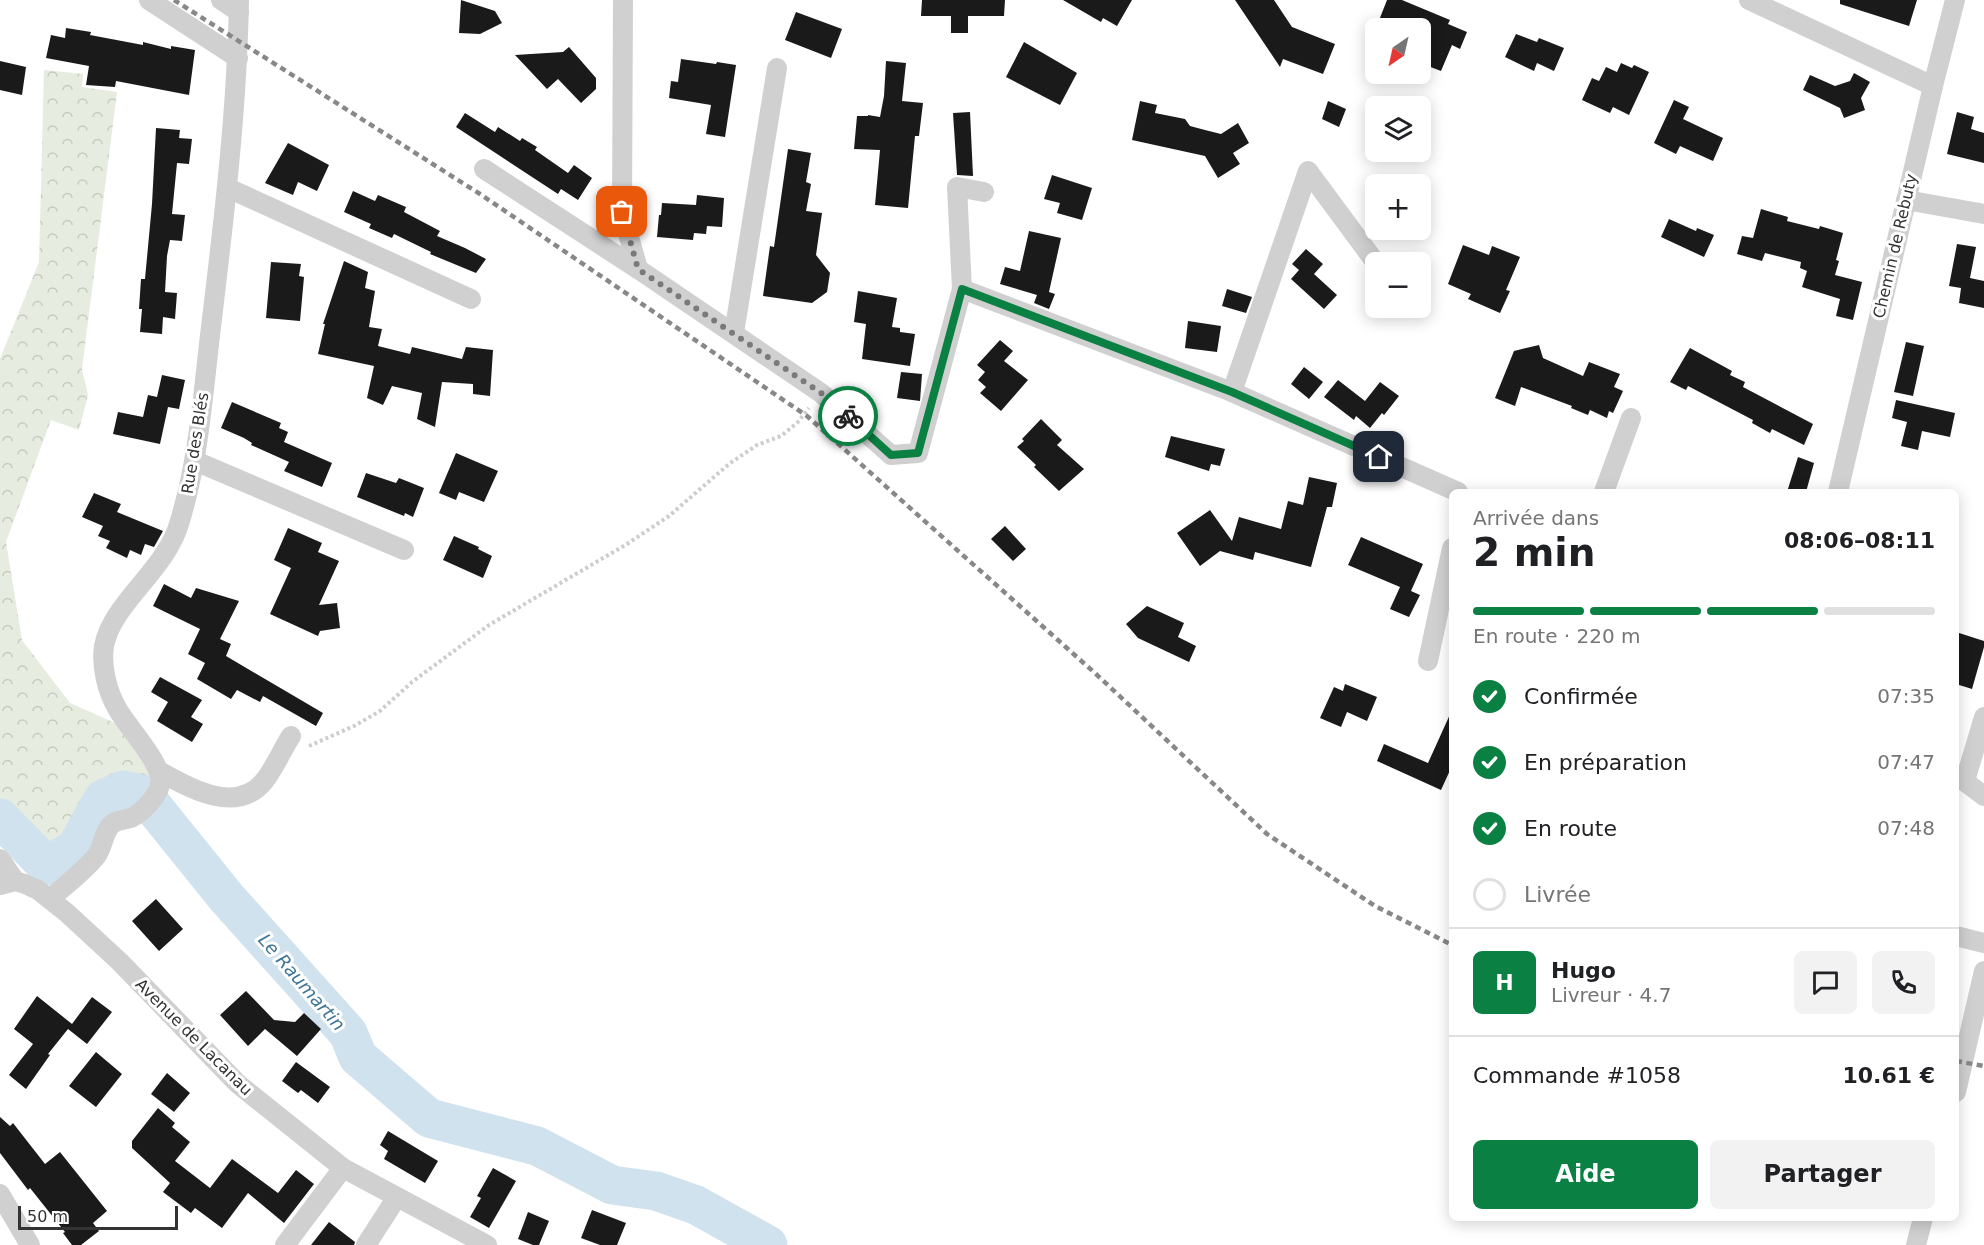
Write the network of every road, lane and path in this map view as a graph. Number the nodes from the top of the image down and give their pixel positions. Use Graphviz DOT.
graph roads {
  1 [pos="149,0"];
  2 [pos="221,0"];
  3 [pos="623,0"];
  4 [pos="1749,0"];
  5 [pos="1956,0"];
  6 [pos="239,6"];
  7 [pos="238,58"];
  8 [pos="777,68"];
  9 [pos="1933,86"];
  10 [pos="484,169"];
  11 [pos="228,188"];
  12 [pos="984,192"];
  13 [pos="1906,200"];
  14 [pos="1984,214"];
  15 [pos="1368,252"];
  16 [pos="638,269"];
  17 [pos="962,289"];
  18 [pos="471,299"];
  19 [pos="734,333"];
  20 [pos="1232,392"];
  21 [pos="821,393"];
  22 [pos="1631,418"];
  23 [pos="195,461"];
  24 [pos="1451,489"];
  25 [pos="1605,489"];
  26 [pos="1839,489"];
  27 [pos="404,550"];
  28 [pos="1449,562"];
  29 [pos="1428,661"];
  30 [pos="1984,717"];
  31 [pos="291,736"];
  32 [pos="278,758"];
  33 [pos="159,771"];
  34 [pos="1961,778"];
  35 [pos="1984,796"];
  36 [pos="0,859"];
  37 [pos="7,883"];
  38 [pos="50,899"];
  39 [pos="1959,937"];
  40 [pos="1984,943"];
  41 [pos="1984,971"];
  42 [pos="1959,1079"];
  43 [pos="344,1168"];
  44 [pos="0,1194"];
  45 [pos="397,1197"];
  46 [pos="1922,1221"];
  47 [pos="30,1245"];
  48 [pos="285,1245"];
  49 [pos="366,1245"];
  50 [pos="487,1245"];
  51 [pos="1916,1245"];
  1 -- 7 [label="street"];
  2 -- 6 [label="street, Rue des Blés"];
  3 -- 16 [label="street"];
  4 -- 9 [label="street"];
  5 -- 9 [label="street, Chemin de Rebuty"];
  6 -- 7 [label="street, Rue des Blés"];
  7 -- 11 [label="street, Rue des Blés"];
  8 -- 19 [label="street"];
  9 -- 13 [label="street, Chemin de Rebuty"];
  10 -- 16 [label="street"];
  11 -- 18 [label="street"];
  11 -- 23 [label="street, Rue des Blés"];
  12 -- 17 [label="street"];
  13 -- 14 [label="street"];
  13 -- 26 [label="street, Chemin de Rebuty"];
  15 -- 20 [label="street"];
  16 -- 19 [label="street"];
  17 -- 20 [label="street"];
  17 -- 21 [label="street"];
  19 -- 21 [label="street"];
  20 -- 24 [label="street"];
  21 -- 32 [label="path"];
  22 -- 25 [label="street"];
  23 -- 27 [label="street"];
  23 -- 33 [label="street, Rue des Blés"];
  28 -- 29 [label="street"];
  30 -- 34 [label="street"];
  31 -- 32 [label="street"];
  32 -- 33 [label="street"];
  33 -- 38 [label="street"];
  34 -- 35 [label="street"];
  36 -- 37 [label="street"];
  37 -- 38 [label="street, Avenue de Lacanau"];
  38 -- 43 [label="street, Avenue de Lacanau"];
  39 -- 40 [label="street"];
  41 -- 42 [label="street"];
  43 -- 45 [label="street, Avenue de Lacanau"];
  43 -- 48 [label="street"];
  44 -- 47 [label="street"];
  45 -- 49 [label="street"];
  45 -- 50 [label="street, Avenue de Lacanau"];
  46 -- 51 [label="street"];
}
